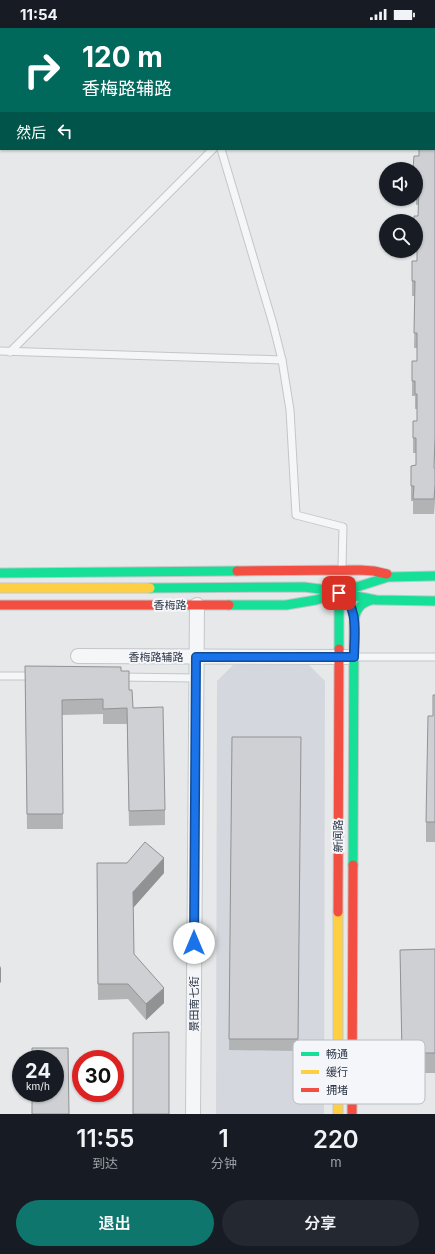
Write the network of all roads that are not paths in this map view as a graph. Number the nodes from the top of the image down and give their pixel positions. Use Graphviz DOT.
graph roads {
  1 [pos="212,150"];
  2 [pos="221,150"];
  3 [pos="0,351"];
  4 [pos="10,352"];
  5 [pos="282,360"];
  6 [pos="342,570"];
  7 [pos="0,572"];
  8 [pos="394,576"];
  9 [pos="435,576"];
  10 [pos="0,588"];
  11 [pos="339,593"];
  12 [pos="372,600"];
  13 [pos="435,601"];
  14 [pos="0,605"];
  15 [pos="197,605"];
  16 [pos="354,622"];
  17 [pos="78,656"];
  18 [pos="196,657"];
  19 [pos="339,657"];
  20 [pos="354,657"];
  21 [pos="435,657"];
  22 [pos="0,676"];
  23 [pos="39,676"];
  24 [pos="110,677"];
  25 [pos="196,678"];
  26 [pos="338,1040"];
  27 [pos="352,1040"];
  28 [pos="338,1104"];
  29 [pos="352,1104"];
  30 [pos="193,1114"];
  31 [pos="338,1114"];
  32 [pos="352,1114"];
  1 -- 4 [label="lane"];
  2 -- 5 [label="lane"];
  3 -- 4 [label="lane"];
  4 -- 5 [label="lane"];
  5 -- 6 [label="lane"];
  6 -- 7 [label="main road"];
  6 -- 8 [label="main road"];
  8 -- 9 [label="main road, 香梅路"];
  8 -- 11 [label="main road, 香梅路"];
  10 -- 11 [label="main road, 香梅路"];
  11 -- 12 [label="main road, 香梅路"];
  11 -- 15 [label="main road, 香梅路"];
  11 -- 16 [label="main road, 新闻路"];
  11 -- 19 [label="main road, 新闻路"];
  12 -- 13 [label="main road, 香梅路"];
  12 -- 16 [label="main road, 新闻路"];
  14 -- 15 [label="main road, 香梅路"];
  15 -- 18 [label="street, 景田南七街"];
  16 -- 20 [label="main road, 新闻路"];
  17 -- 18 [label="street, 香梅路辅路"];
  18 -- 19 [label="street, 香梅路辅路"];
  18 -- 25 [label="street, 景田南七街"];
  19 -- 20 [label="street, 香梅路辅路"];
  19 -- 26 [label="main road, 新闻路"];
  20 -- 21 [label="lane"];
  20 -- 27 [label="main road, 新闻路"];
  22 -- 23 [label="lane"];
  24 -- 25 [label="lane"];
  25 -- 30 [label="street, 景田南七街"];
  28 -- 31 [label="main road, 新闻路"];
  29 -- 32 [label="main road, 新闻路"];
}
